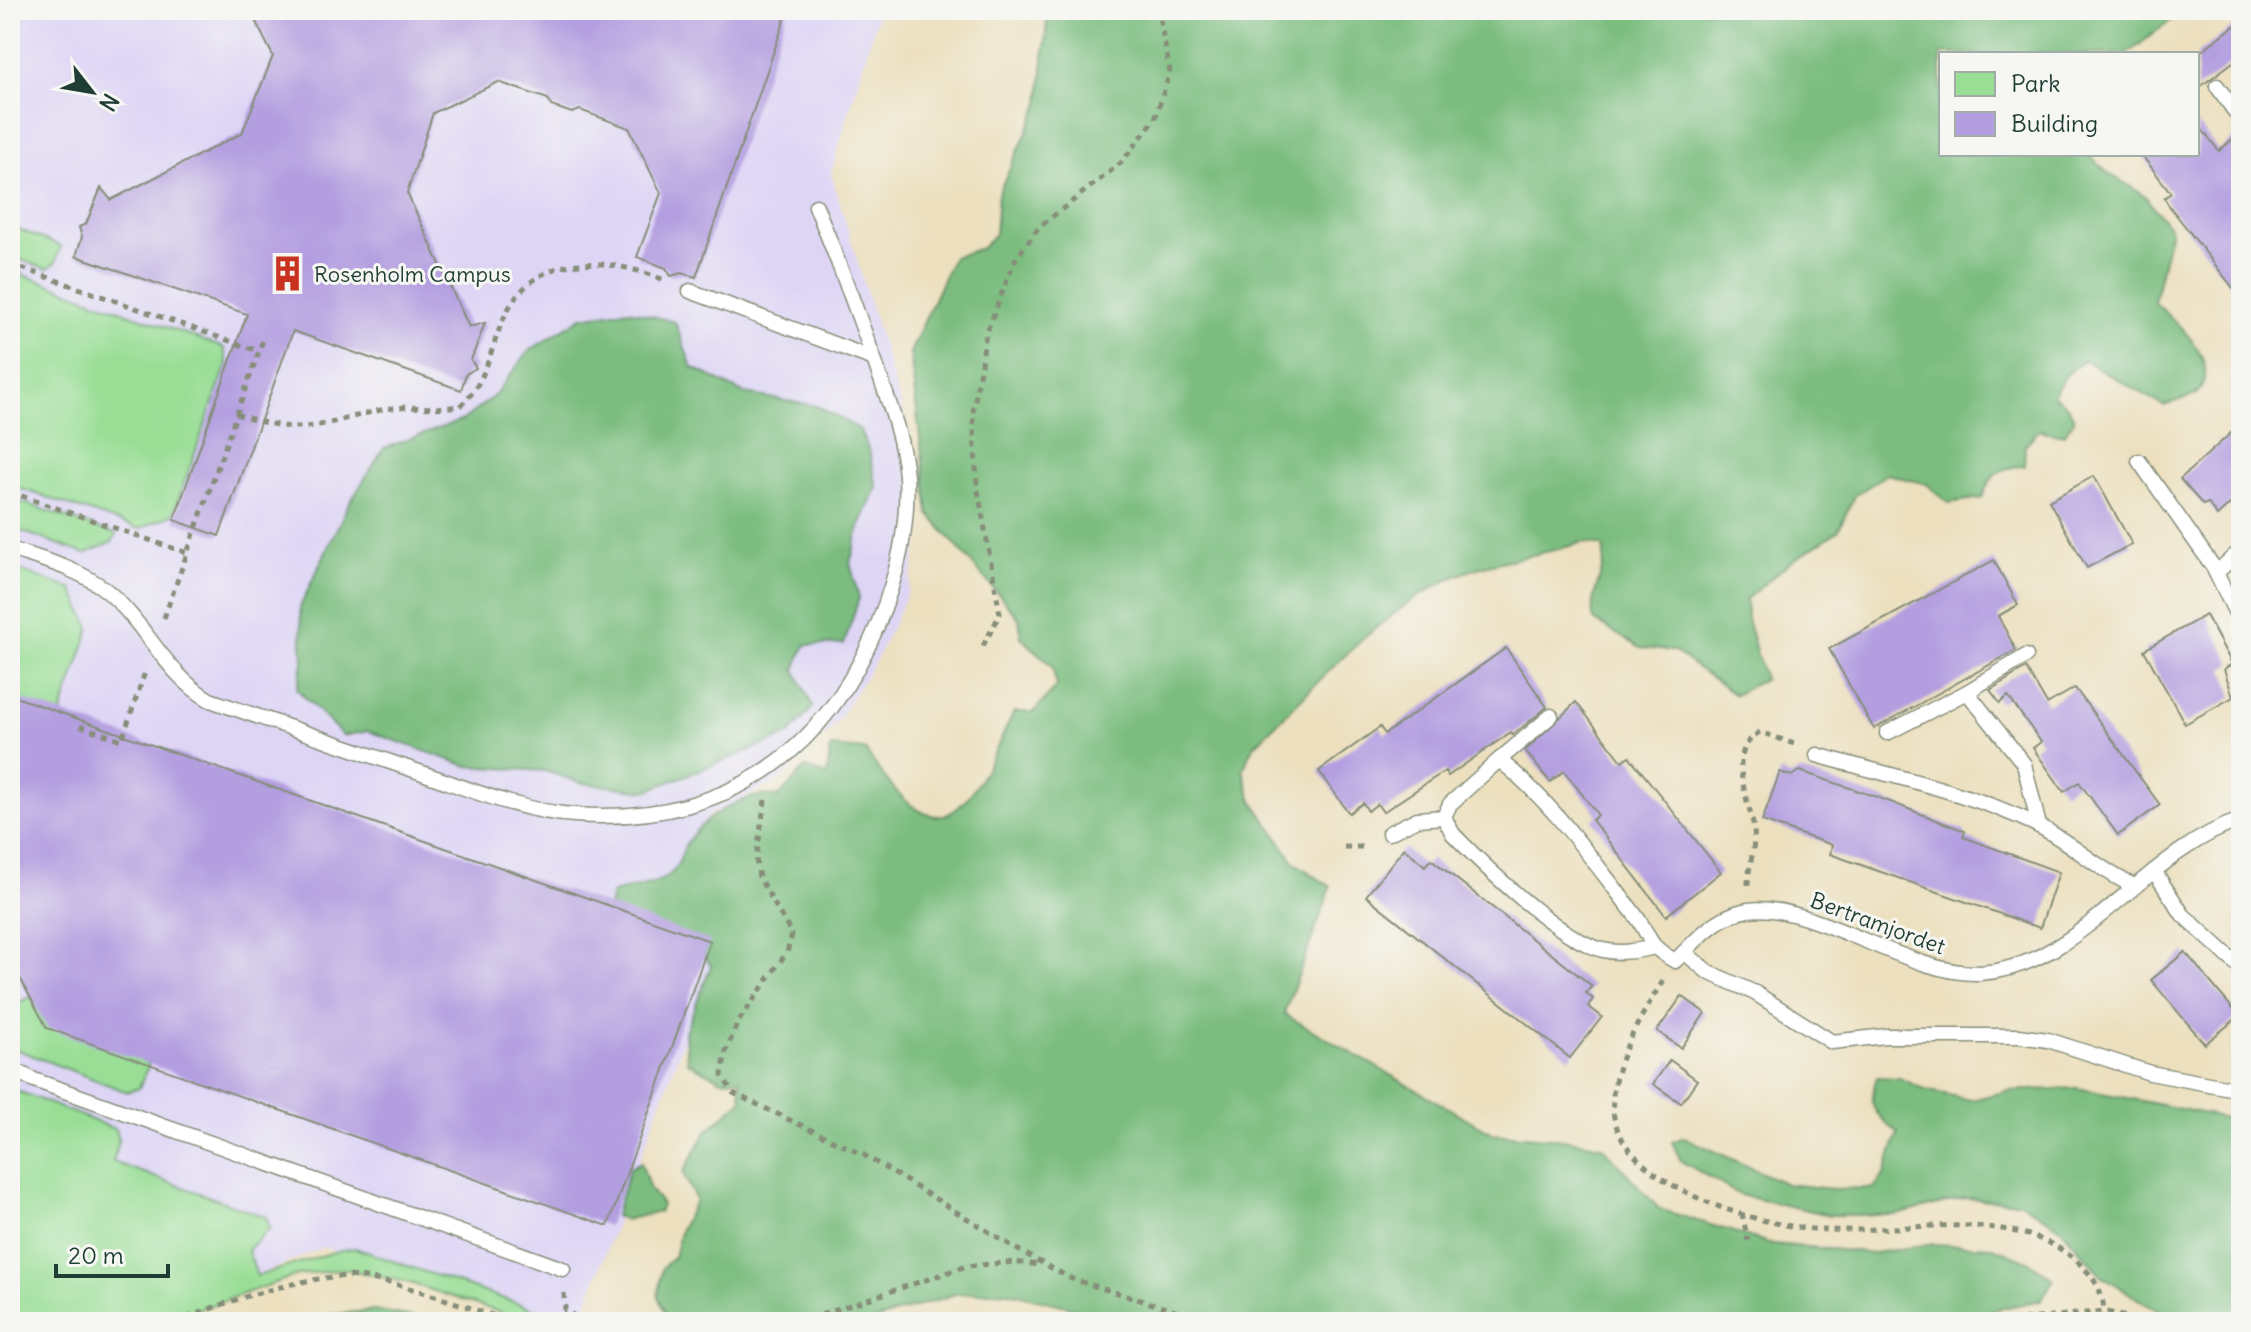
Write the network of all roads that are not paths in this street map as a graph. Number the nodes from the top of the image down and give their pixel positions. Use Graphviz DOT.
graph roads {
  1 [pos="2217,86"];
  2 [pos="2241,120"];
  3 [pos="816,206"];
  4 [pos="690,291"];
  5 [pos="874,359"];
  6 [pos="2139,461"];
  7 [pos="10,549"];
  8 [pos="2241,550"];
  9 [pos="2216,573"];
  10 [pos="2241,623"];
  11 [pos="2026,656"];
  12 [pos="1967,692"];
  13 [pos="1551,716"];
  14 [pos="1887,733"];
  15 [pos="1817,755"];
  16 [pos="1499,760"];
  17 [pos="1444,817"];
  18 [pos="2241,820"];
  19 [pos="2039,826"];
  20 [pos="1389,833"];
  21 [pos="2154,871"];
  22 [pos="2134,886"];
  23 [pos="1651,948"];
  24 [pos="1680,957"];
  25 [pos="2241,968"];
  26 [pos="10,1068"];
  27 [pos="2241,1090"];
  28 [pos="563,1269"];
  1 -- 2 [label="lane"];
  3 -- 5 [label="lane"];
  4 -- 5 [label="lane"];
  5 -- 7 [label="lane"];
  6 -- 9 [label="lane"];
  8 -- 9 [label="lane"];
  9 -- 10 [label="lane"];
  11 -- 12 [label="lane"];
  12 -- 14 [label="lane"];
  12 -- 19 [label="lane"];
  13 -- 16 [label="lane"];
  15 -- 19 [label="lane"];
  16 -- 17 [label="lane"];
  16 -- 23 [label="lane"];
  17 -- 20 [label="lane"];
  17 -- 23 [label="lane"];
  18 -- 21 [label="lane, Bertramjordet"];
  19 -- 22 [label="lane"];
  21 -- 22 [label="lane, Bertramjordet"];
  21 -- 25 [label="lane"];
  22 -- 24 [label="lane, Bertramjordet"];
  23 -- 24 [label="lane"];
  24 -- 27 [label="lane"];
  26 -- 28 [label="lane"];
}
